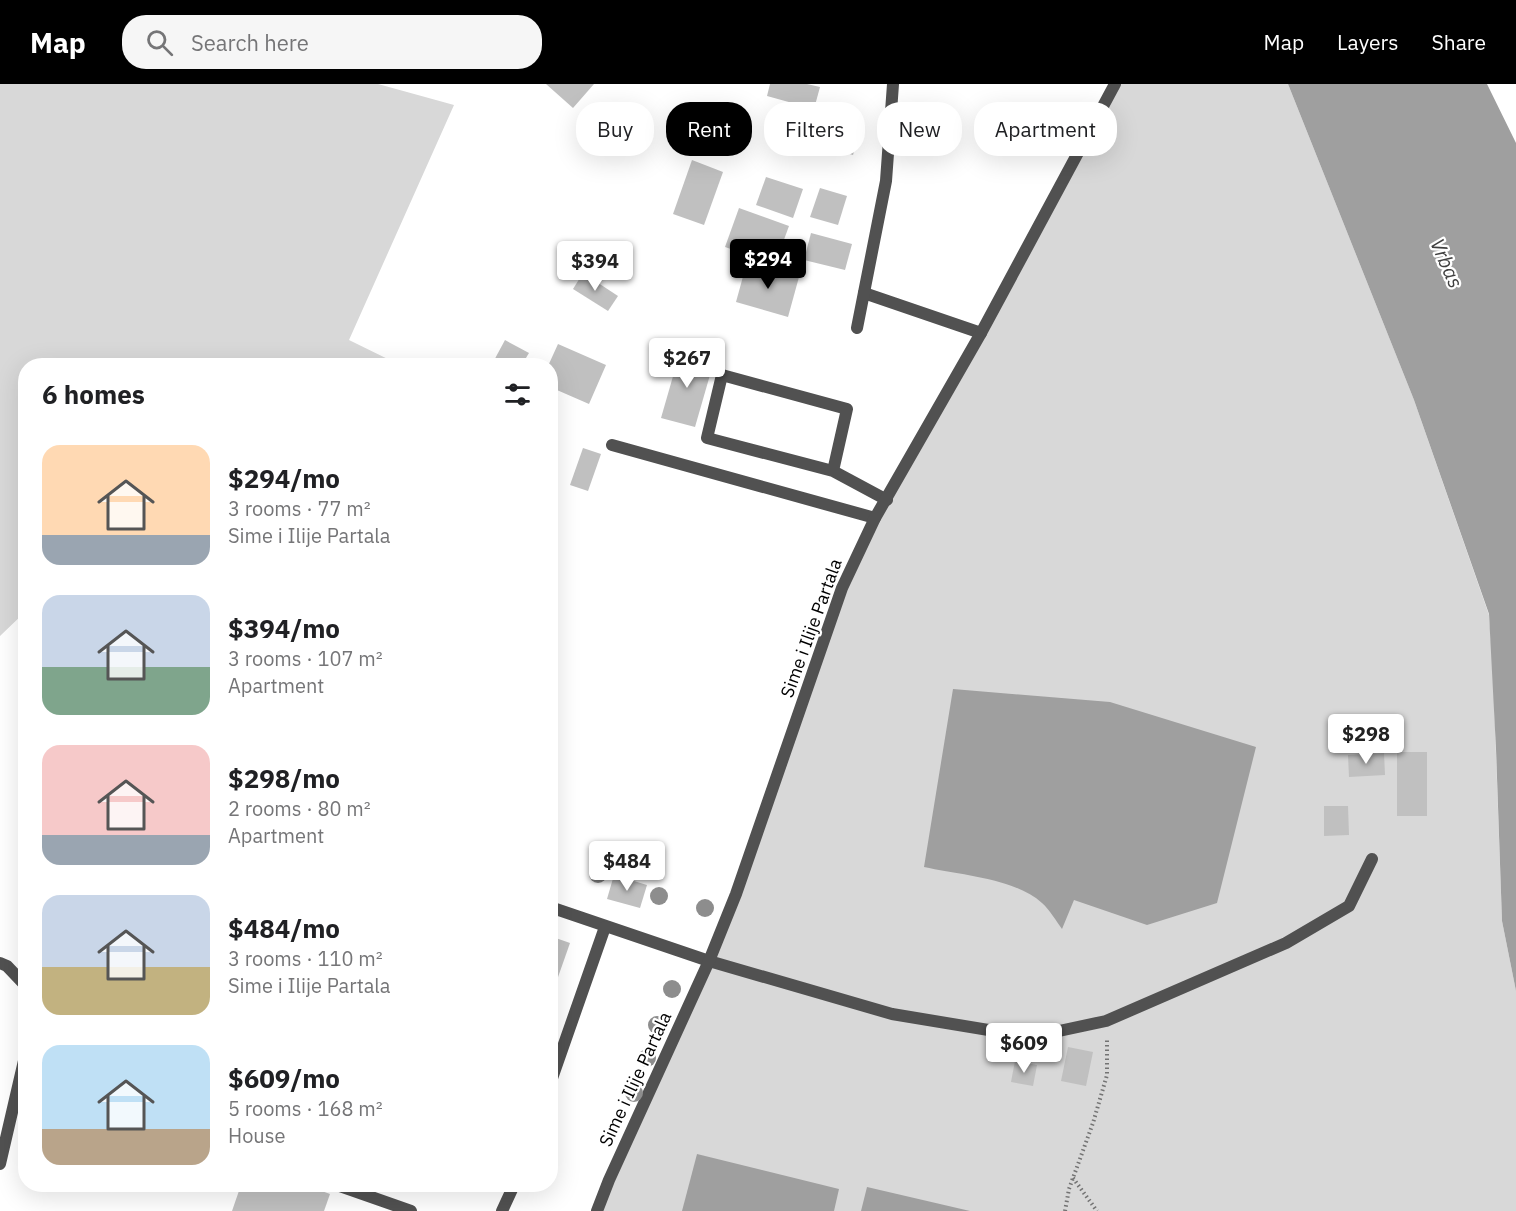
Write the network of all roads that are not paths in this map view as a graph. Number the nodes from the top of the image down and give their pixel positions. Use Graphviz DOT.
graph roads {
  1 [pos="893,84"];
  2 [pos="1115,84"];
  3 [pos="864,293"];
  4 [pos="857,328"];
  5 [pos="981,333"];
  6 [pos="612,445"];
  7 [pos="833,471"];
  8 [pos="886,500"];
  9 [pos="875,518"];
  10 [pos="1372,859"];
  11 [pos="558,910"];
  12 [pos="605,927"];
  13 [pos="709,961"];
  14 [pos="0,963"];
  15 [pos="18,978"];
  16 [pos="558,1061"];
  17 [pos="18,1086"];
  18 [pos="0,1164"];
  19 [pos="357,1192"];
  20 [pos="511,1192"];
  21 [pos="411,1211"];
  22 [pos="502,1211"];
  23 [pos="597,1211"];
  1 -- 3 [label="street"];
  2 -- 5 [label="street, Sime i Ilije Partala"];
  3 -- 4 [label="street"];
  3 -- 5 [label="street"];
  5 -- 8 [label="street, Sime i Ilije Partala"];
  6 -- 9 [label="street"];
  7 -- 7 [label="street"];
  7 -- 8 [label="street"];
  8 -- 9 [label="street, Sime i Ilije Partala"];
  9 -- 13 [label="street, Sime i Ilije Partala"];
  10 -- 13 [label="street"];
  11 -- 12 [label="street"];
  12 -- 13 [label="street"];
  12 -- 16 [label="street"];
  13 -- 23 [label="street, Sime i Ilije Partala"];
  14 -- 15 [label="street"];
  17 -- 18 [label="street"];
  19 -- 21 [label="street"];
  20 -- 22 [label="street"];
}
